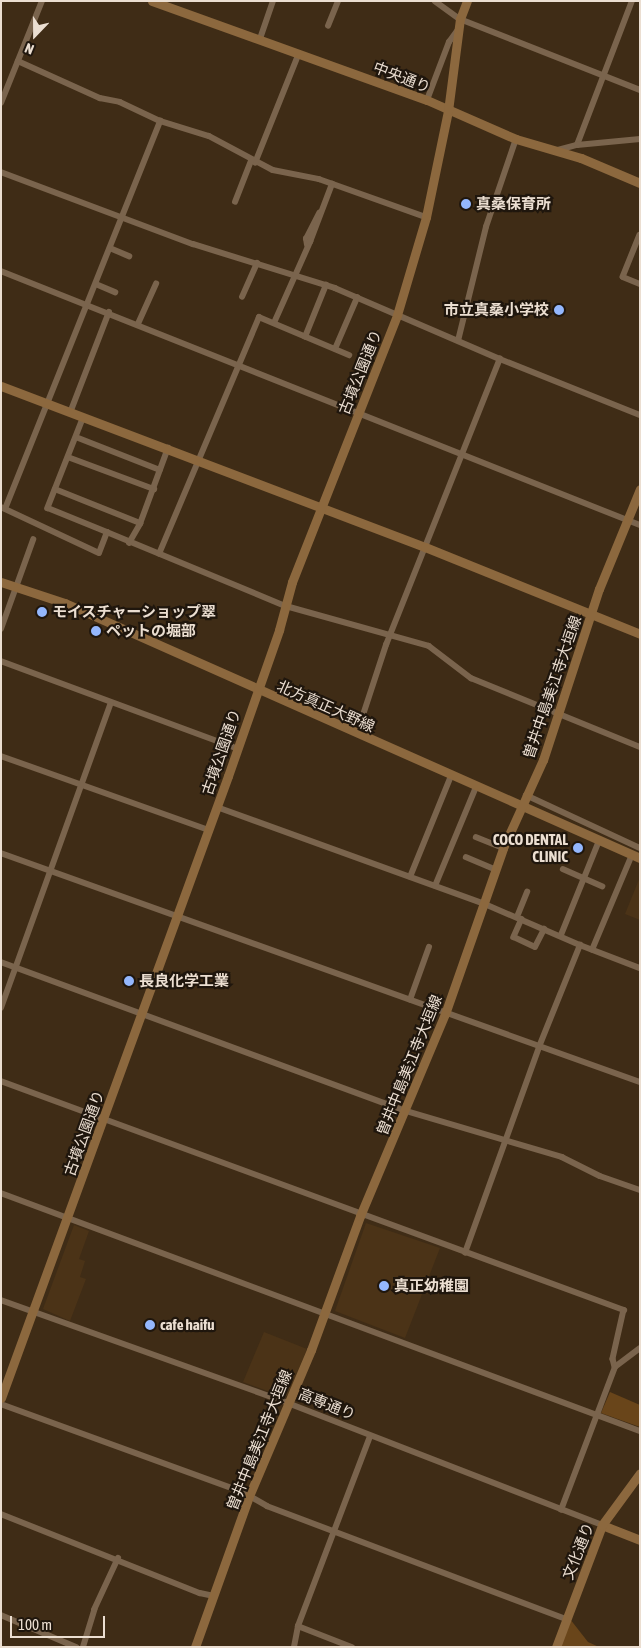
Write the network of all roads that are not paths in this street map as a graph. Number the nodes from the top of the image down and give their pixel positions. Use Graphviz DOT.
graph roads {
  1 [pos="42,1"];
  2 [pos="152,1"];
  3 [pos="273,1"];
  4 [pos="338,1"];
  5 [pos="435,1"];
  6 [pos="467,1"];
  7 [pos="632,1"];
  8 [pos="460,19"];
  9 [pos="328,26"];
  10 [pos="458,29"];
  11 [pos="260,39"];
  12 [pos="299,53"];
  13 [pos="18,61"];
  14 [pos="602,74"];
  15 [pos="640,90"];
  16 [pos="427,100"];
  17 [pos="1,103"];
  18 [pos="448,110"];
  19 [pos="160,121"];
  20 [pos="516,139"];
  21 [pos="640,139"];
  22 [pos="578,145"];
  23 [pos="556,150"];
  24 [pos="253,162"];
  25 [pos="1,172"];
  26 [pos="640,183"];
  27 [pos="332,184"];
  28 [pos="235,202"];
  29 [pos="426,216"];
  30 [pos="121,218"];
  31 [pos="640,235"];
  32 [pos="110,248"];
  33 [pos="129,256"];
  34 [pos="257,263"];
  35 [pos="1,271"];
  36 [pos="294,275"];
  37 [pos="96,284"];
  38 [pos="156,284"];
  39 [pos="640,284"];
  40 [pos="326,285"];
  41 [pos="115,292"];
  42 [pos="242,297"];
  43 [pos="357,298"];
  44 [pos="88,304"];
  45 [pos="109,312"];
  46 [pos="397,315"];
  47 [pos="274,323"];
  48 [pos="138,324"];
  49 [pos="305,337"];
  50 [pos="458,341"];
  51 [pos="335,349"];
  52 [pos="349,355"];
  53 [pos="500,359"];
  54 [pos="239,364"];
  55 [pos="1,386"];
  56 [pos="48,404"];
  57 [pos="359,412"];
  58 [pos="70,413"];
  59 [pos="640,415"];
  60 [pos="83,419"];
  61 [pos="76,437"];
  62 [pos="168,448"];
  63 [pos="463,453"];
  64 [pos="68,457"];
  65 [pos="198,459"];
  66 [pos="160,470"];
  67 [pos="55,489"];
  68 [pos="154,489"];
  69 [pos="640,489"];
  70 [pos="3,508"];
  71 [pos="321,508"];
  72 [pos="629,520"];
  73 [pos="140,523"];
  74 [pos="640,525"];
  75 [pos="106,532"];
  76 [pos="33,540"];
  77 [pos="129,543"];
  78 [pos="425,547"];
  79 [pos="159,554"];
  80 [pos="1,582"];
  81 [pos="17,586"];
  82 [pos="286,606"];
  83 [pos="591,614"];
  84 [pos="1,628"];
  85 [pos="391,634"];
  86 [pos="640,634"];
  87 [pos="1,661"];
  88 [pos="257,691"];
  89 [pos="111,703"];
  90 [pos="363,715"];
  91 [pos="560,715"];
  92 [pos="640,746"];
  93 [pos="236,748"];
  94 [pos="1,756"];
  95 [pos="451,776"];
  96 [pos="82,785"];
  97 [pos="476,787"];
  98 [pos="526,795"];
  99 [pos="217,807"];
  100 [pos="521,807"];
  101 [pos="209,830"];
  102 [pos="476,837"];
  103 [pos="599,841"];
  104 [pos="503,848"];
  105 [pos="640,848"];
  106 [pos="1,853"];
  107 [pos="466,857"];
  108 [pos="636,857"];
  109 [pos="563,869"];
  110 [pos="50,870"];
  111 [pos="496,870"];
  112 [pos="410,877"];
  113 [pos="583,878"];
  114 [pos="435,886"];
  115 [pos="602,886"];
  116 [pos="527,892"];
  117 [pos="485,904"];
  118 [pos="178,917"];
  119 [pos="520,918"];
  120 [pos="544,929"];
  121 [pos="561,936"];
  122 [pos="580,945"];
  123 [pos="429,947"];
  124 [pos="592,950"];
  125 [pos="1,962"];
  126 [pos="17,968"];
  127 [pos="640,968"];
  128 [pos="410,1000"];
  129 [pos="1,1008"];
  130 [pos="142,1014"];
  131 [pos="445,1014"];
  132 [pos="539,1047"];
  133 [pos="1,1081"];
  134 [pos="640,1082"];
  135 [pos="406,1111"];
  136 [pos="103,1120"];
  137 [pos="504,1143"];
  138 [pos="640,1190"];
  139 [pos="1,1193"];
  140 [pos="360,1216"];
  141 [pos="68,1218"];
  142 [pos="465,1253"];
  143 [pos="1,1300"];
  144 [pos="33,1311"];
  145 [pos="326,1311"];
  146 [pos="640,1348"];
  147 [pos="615,1367"];
  148 [pos="1,1398"];
  149 [pos="288,1403"];
  150 [pos="1,1404"];
  151 [pos="598,1414"];
  152 [pos="640,1430"];
  153 [pos="370,1436"];
  154 [pos="640,1472"];
  155 [pos="249,1496"];
  156 [pos="561,1510"];
  157 [pos="1,1514"];
  158 [pos="602,1525"];
  159 [pos="334,1530"];
  160 [pos="640,1540"];
  161 [pos="118,1558"];
  162 [pos="214,1596"];
  163 [pos="1,1615"];
  164 [pos="566,1619"];
  165 [pos="298,1626"];
  166 [pos="76,1647"];
  167 [pos="83,1647"];
  168 [pos="195,1647"];
  169 [pos="294,1647"];
  170 [pos="352,1647"];
  171 [pos="556,1647"];
  1 -- 13 [label="street"];
  2 -- 11 [label="street, 中央通り"];
  3 -- 11 [label="street"];
  4 -- 9 [label="street"];
  5 -- 8 [label="street"];
  6 -- 8 [label="street, 古墳公園通り"];
  7 -- 14 [label="street"];
  8 -- 10 [label="street, 古墳公園通り"];
  8 -- 14 [label="street"];
  10 -- 16 [label="street"];
  10 -- 18 [label="street, 古墳公園通り"];
  11 -- 12 [label="street, 中央通り"];
  12 -- 16 [label="street, 中央通り"];
  12 -- 24 [label="street"];
  13 -- 17 [label="street"];
  13 -- 19 [label="street"];
  14 -- 15 [label="street"];
  14 -- 22 [label="street"];
  16 -- 18 [label="street, 中央通り"];
  18 -- 20 [label="street, 中央通り"];
  18 -- 29 [label="street, 古墳公園通り"];
  19 -- 24 [label="street"];
  19 -- 30 [label="street"];
  20 -- 23 [label="street, 中央通り"];
  20 -- 50 [label="street"];
  21 -- 22 [label="street"];
  22 -- 23 [label="street"];
  23 -- 26 [label="street, 中央通り"];
  24 -- 27 [label="street"];
  24 -- 28 [label="street"];
  25 -- 30 [label="street"];
  27 -- 29 [label="street"];
  27 -- 36 [label="street"];
  29 -- 46 [label="street, 古墳公園通り"];
  30 -- 32 [label="street"];
  30 -- 34 [label="street"];
  31 -- 39 [label="street"];
  32 -- 33 [label="street"];
  32 -- 37 [label="street"];
  34 -- 36 [label="street"];
  34 -- 42 [label="street"];
  35 -- 44 [label="street"];
  36 -- 40 [label="street"];
  36 -- 47 [label="street"];
  37 -- 41 [label="street"];
  37 -- 44 [label="street"];
  38 -- 48 [label="street"];
  40 -- 43 [label="street"];
  40 -- 49 [label="street"];
  43 -- 46 [label="street"];
  43 -- 51 [label="street"];
  44 -- 45 [label="street"];
  44 -- 56 [label="street"];
  45 -- 48 [label="street"];
  45 -- 58 [label="street"];
  46 -- 50 [label="street"];
  46 -- 57 [label="street, 古墳公園通り"];
  47 -- 49 [label="street"];
  47 -- 54 [label="street"];
  48 -- 54 [label="street"];
  49 -- 51 [label="street"];
  50 -- 53 [label="street"];
  51 -- 52 [label="street"];
  53 -- 59 [label="street"];
  53 -- 63 [label="street"];
  54 -- 57 [label="street"];
  54 -- 65 [label="street"];
  55 -- 56 [label="street"];
  56 -- 58 [label="street"];
  56 -- 70 [label="street"];
  57 -- 63 [label="street"];
  57 -- 71 [label="street, 古墳公園通り"];
  58 -- 60 [label="street"];
  60 -- 61 [label="street"];
  60 -- 62 [label="street"];
  61 -- 64 [label="street"];
  61 -- 66 [label="street"];
  62 -- 65 [label="street"];
  62 -- 66 [label="street"];
  63 -- 72 [label="street"];
  63 -- 78 [label="street"];
  64 -- 67 [label="street"];
  64 -- 68 [label="street"];
  65 -- 71 [label="street"];
  65 -- 79 [label="street"];
  66 -- 68 [label="street"];
  67 -- 73 [label="street"];
  67 -- 75 [label="street"];
  68 -- 73 [label="street"];
  69 -- 72 [label="street, 曽井中島美江寺大垣線"];
  70 -- 75 [label="street"];
  71 -- 78 [label="street"];
  71 -- 82 [label="street, 古墳公園通り"];
  72 -- 74 [label="street"];
  72 -- 83 [label="street, 曽井中島美江寺大垣線"];
  73 -- 77 [label="street"];
  75 -- 77 [label="street"];
  76 -- 81 [label="street"];
  77 -- 79 [label="street"];
  78 -- 83 [label="street"];
  78 -- 85 [label="street"];
  79 -- 82 [label="street"];
  80 -- 81 [label="street, 北方真正大野線"];
  81 -- 84 [label="street"];
  81 -- 88 [label="street, 北方真正大野線"];
  82 -- 85 [label="street"];
  82 -- 88 [label="street, 古墳公園通り"];
  83 -- 86 [label="street"];
  83 -- 91 [label="street, 曽井中島美江寺大垣線"];
  85 -- 90 [label="street"];
  85 -- 91 [label="street"];
  87 -- 89 [label="street"];
  88 -- 93 [label="street, 古墳公園通り"];
  88 -- 95 [label="street, 北方真正大野線"];
  89 -- 93 [label="street"];
  89 -- 96 [label="street"];
  91 -- 92 [label="street"];
  91 -- 98 [label="street, 曽井中島美江寺大垣線"];
  93 -- 99 [label="street, 古墳公園通り"];
  94 -- 96 [label="street"];
  95 -- 97 [label="street, 北方真正大野線"];
  95 -- 112 [label="street"];
  96 -- 101 [label="street"];
  96 -- 110 [label="street"];
  97 -- 100 [label="street, 北方真正大野線"];
  97 -- 114 [label="street"];
  98 -- 100 [label="street, 曽井中島美江寺大垣線"];
  98 -- 105 [label="street"];
  99 -- 101 [label="street, 古墳公園通り"];
  99 -- 112 [label="street"];
  100 -- 103 [label="street, 北方真正大野線"];
  100 -- 104 [label="street, 曽井中島美江寺大垣線"];
  101 -- 118 [label="street, 古墳公園通り"];
  102 -- 104 [label="street"];
  103 -- 108 [label="street, 北方真正大野線"];
  103 -- 113 [label="street"];
  104 -- 111 [label="street, 曽井中島美江寺大垣線"];
  106 -- 110 [label="street"];
  107 -- 111 [label="street"];
  108 -- 124 [label="street"];
  109 -- 113 [label="street"];
  110 -- 118 [label="street"];
  110 -- 126 [label="street"];
  111 -- 117 [label="street, 曽井中島美江寺大垣線"];
  112 -- 114 [label="street"];
  113 -- 115 [label="street"];
  113 -- 121 [label="street"];
  114 -- 117 [label="street"];
  116 -- 119 [label="street"];
  117 -- 119 [label="street"];
  117 -- 131 [label="street, 曽井中島美江寺大垣線"];
  118 -- 128 [label="street"];
  118 -- 130 [label="street, 古墳公園通り"];
  119 -- 120 [label="street"];
  119 -- 120 [label="street"];
  120 -- 121 [label="street"];
  121 -- 122 [label="street"];
  122 -- 124 [label="street"];
  122 -- 132 [label="street"];
  123 -- 128 [label="street"];
  124 -- 127 [label="street"];
  125 -- 126 [label="street"];
  126 -- 129 [label="street"];
  126 -- 130 [label="street"];
  128 -- 131 [label="street"];
  130 -- 135 [label="street"];
  130 -- 136 [label="street, 古墳公園通り"];
  131 -- 132 [label="street"];
  131 -- 135 [label="street, 曽井中島美江寺大垣線"];
  132 -- 134 [label="street"];
  132 -- 137 [label="street"];
  133 -- 136 [label="street"];
  135 -- 137 [label="street"];
  135 -- 140 [label="street, 曽井中島美江寺大垣線"];
  136 -- 140 [label="street"];
  136 -- 141 [label="street, 古墳公園通り"];
  137 -- 138 [label="street"];
  137 -- 142 [label="street"];
  139 -- 141 [label="street"];
  140 -- 142 [label="street"];
  140 -- 145 [label="street, 曽井中島美江寺大垣線"];
  141 -- 144 [label="street, 古墳公園通り"];
  141 -- 145 [label="street"];
  142 -- 147 [label="street"];
  143 -- 144 [label="street, 高専通り"];
  144 -- 148 [label="street, 古墳公園通り"];
  144 -- 149 [label="street, 高専通り"];
  145 -- 149 [label="street, 曽井中島美江寺大垣線"];
  145 -- 151 [label="street"];
  146 -- 147 [label="street"];
  147 -- 151 [label="street"];
  149 -- 153 [label="street, 高専通り"];
  149 -- 155 [label="street, 曽井中島美江寺大垣線"];
  150 -- 155 [label="street"];
  151 -- 152 [label="street"];
  151 -- 156 [label="street"];
  153 -- 156 [label="street, 高専通り"];
  153 -- 159 [label="street"];
  154 -- 158 [label="street, 文化通り"];
  155 -- 159 [label="street"];
  155 -- 162 [label="street, 曽井中島美江寺大垣線"];
  156 -- 158 [label="street, 高専通り"];
  157 -- 161 [label="street"];
  158 -- 160 [label="street, 高専通り"];
  158 -- 164 [label="street, 文化通り"];
  159 -- 164 [label="street"];
  159 -- 165 [label="street"];
  161 -- 162 [label="street"];
  161 -- 167 [label="street"];
  162 -- 168 [label="street, 曽井中島美江寺大垣線"];
  163 -- 166 [label="street"];
  164 -- 171 [label="street, 文化通り"];
  165 -- 169 [label="street"];
  165 -- 170 [label="street"];
}
